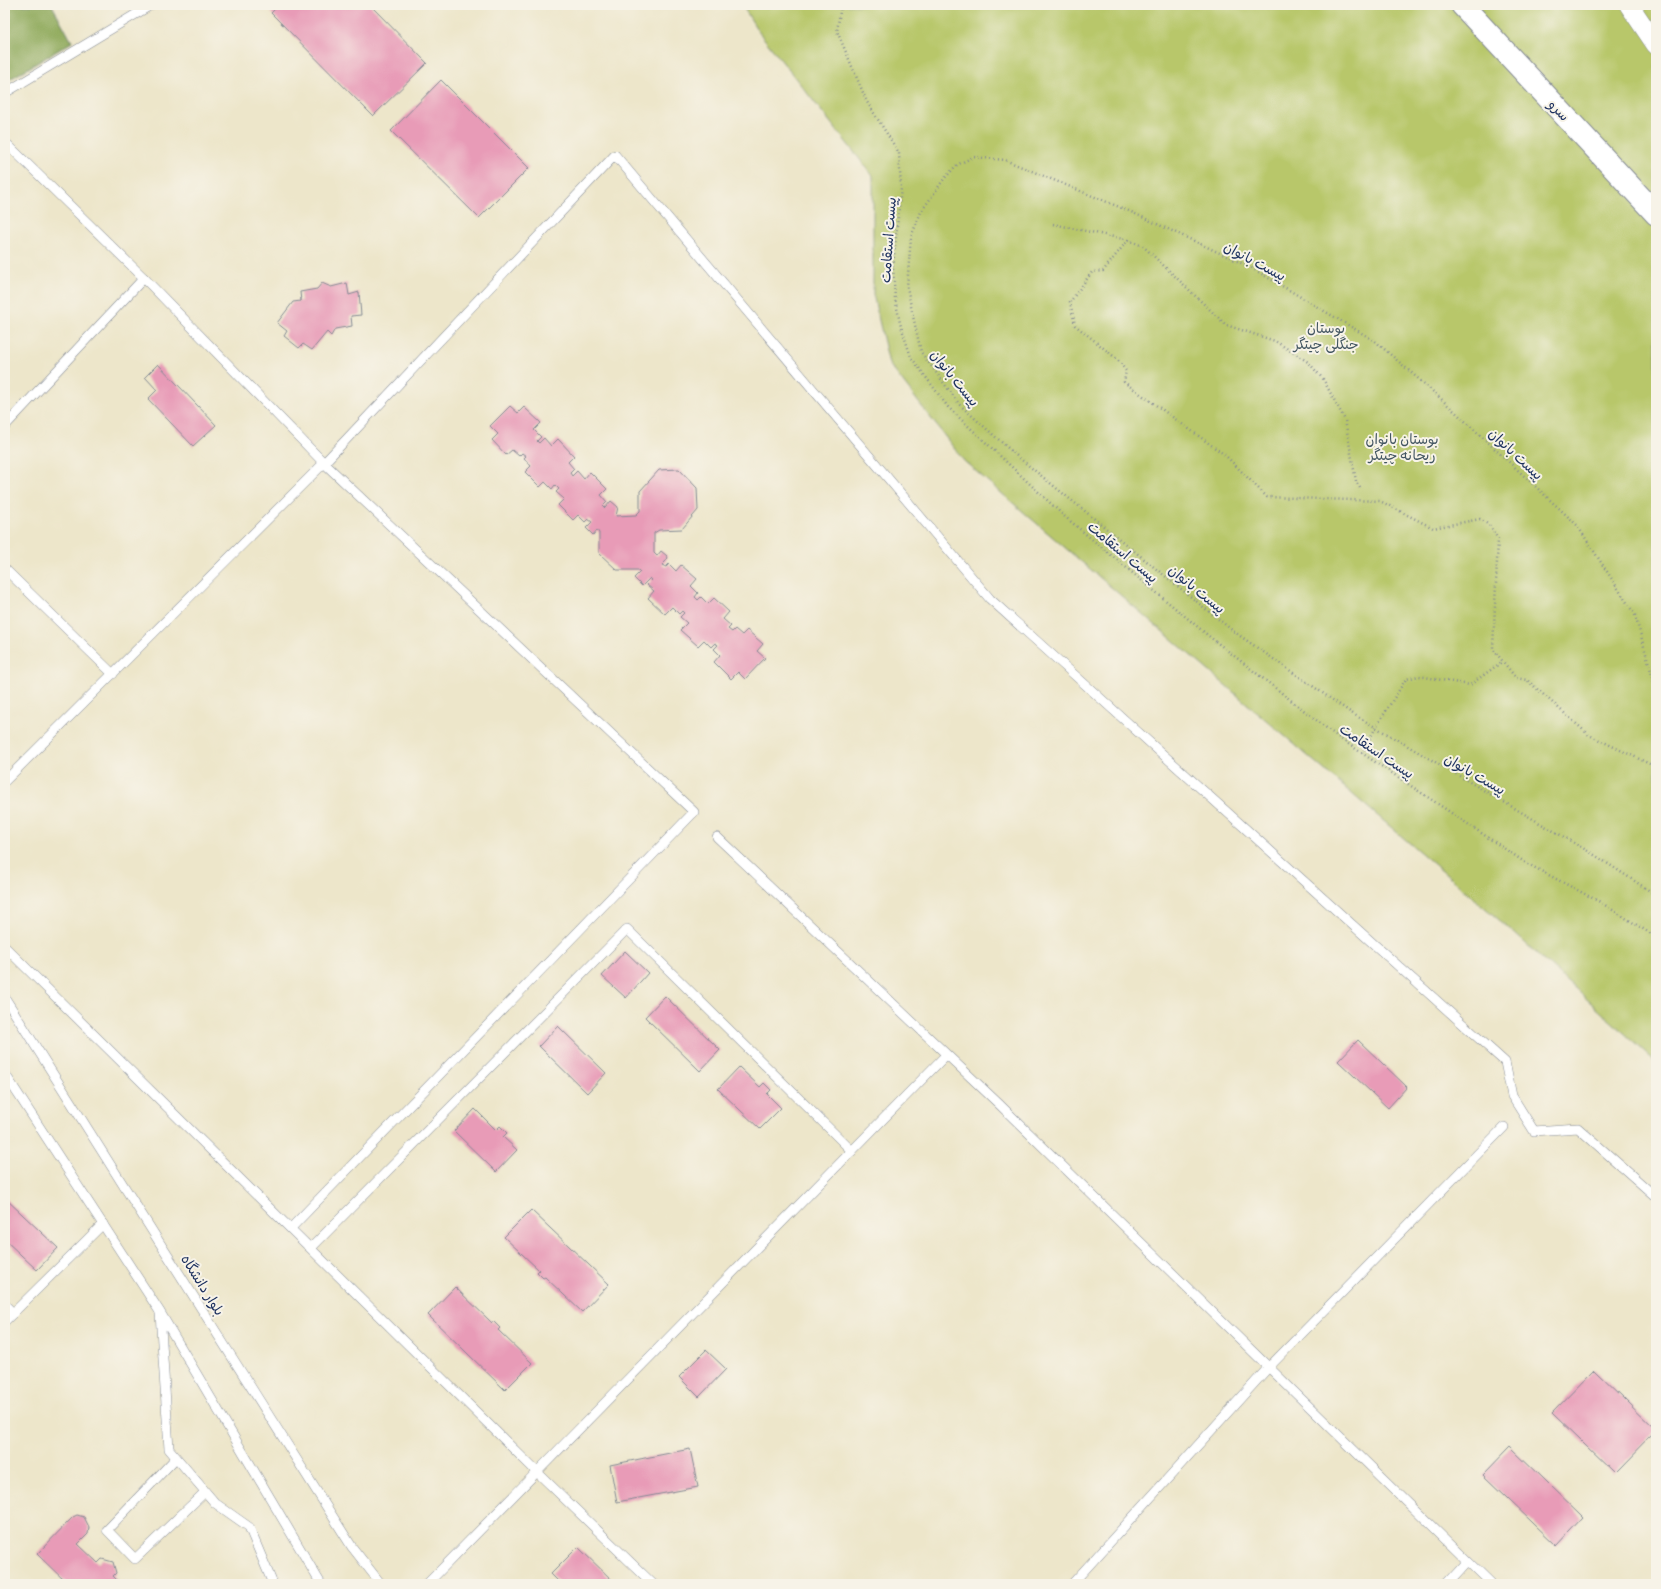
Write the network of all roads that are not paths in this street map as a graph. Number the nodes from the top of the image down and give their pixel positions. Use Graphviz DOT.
graph roads {
  1 [pos="151,5"];
  2 [pos="1462,5"];
  3 [pos="1629,5"];
  4 [pos="1656,45"];
  5 [pos="5,93"];
  6 [pos="5,142"];
  7 [pos="1656,214"];
  8 [pos="144,278"];
  9 [pos="5,426"];
  10 [pos="324,463"];
  11 [pos="5,569"];
  12 [pos="113,674"];
  13 [pos="5,781"];
  14 [pos="717,837"];
  15 [pos="5,947"];
  16 [pos="5,998"];
  17 [pos="946,1054"];
  18 [pos="5,1074"];
  19 [pos="1504,1127"];
  20 [pos="852,1152"];
  21 [pos="1656,1197"];
  22 [pos="103,1224"];
  23 [pos="291,1228"];
  24 [pos="311,1248"];
  25 [pos="5,1305"];
  26 [pos="160,1312"];
  27 [pos="12,1313"];
  28 [pos="5,1321"];
  29 [pos="1268,1368"];
  30 [pos="176,1458"];
  31 [pos="538,1473"];
  32 [pos="205,1492"];
  33 [pos="1467,1561"];
  34 [pos="273,1584"];
  35 [pos="321,1584"];
  36 [pos="381,1584"];
  37 [pos="427,1584"];
  38 [pos="653,1584"];
  39 [pos="1072,1584"];
  40 [pos="1446,1584"];
  41 [pos="1491,1584"];
  1 -- 5 [label="lane"];
  2 -- 7 [label="street, سرو"];
  3 -- 4 [label="street"];
  6 -- 8 [label="lane"];
  8 -- 9 [label="lane"];
  8 -- 10 [label="lane"];
  10 -- 12 [label="lane"];
  10 -- 21 [label="lane"];
  10 -- 23 [label="lane"];
  11 -- 12 [label="lane"];
  12 -- 13 [label="lane"];
  14 -- 17 [label="lane"];
  15 -- 23 [label="lane"];
  16 -- 36 [label="lane, بلوار دانشگاه"];
  17 -- 20 [label="lane"];
  17 -- 29 [label="lane"];
  18 -- 22 [label="lane"];
  19 -- 29 [label="lane"];
  20 -- 24 [label="lane"];
  20 -- 31 [label="lane"];
  22 -- 26 [label="lane"];
  22 -- 27 [label="lane"];
  23 -- 24 [label="lane"];
  24 -- 31 [label="lane"];
  25 -- 27 [label="lane"];
  26 -- 30 [label="lane"];
  26 -- 35 [label="lane"];
  27 -- 28 [label="lane"];
  29 -- 33 [label="lane"];
  29 -- 39 [label="lane"];
  30 -- 32 [label="lane"];
  30 -- 32 [label="lane"];
  31 -- 37 [label="lane"];
  31 -- 38 [label="lane"];
  32 -- 34 [label="lane"];
  33 -- 40 [label="lane"];
  33 -- 41 [label="lane"];
}
